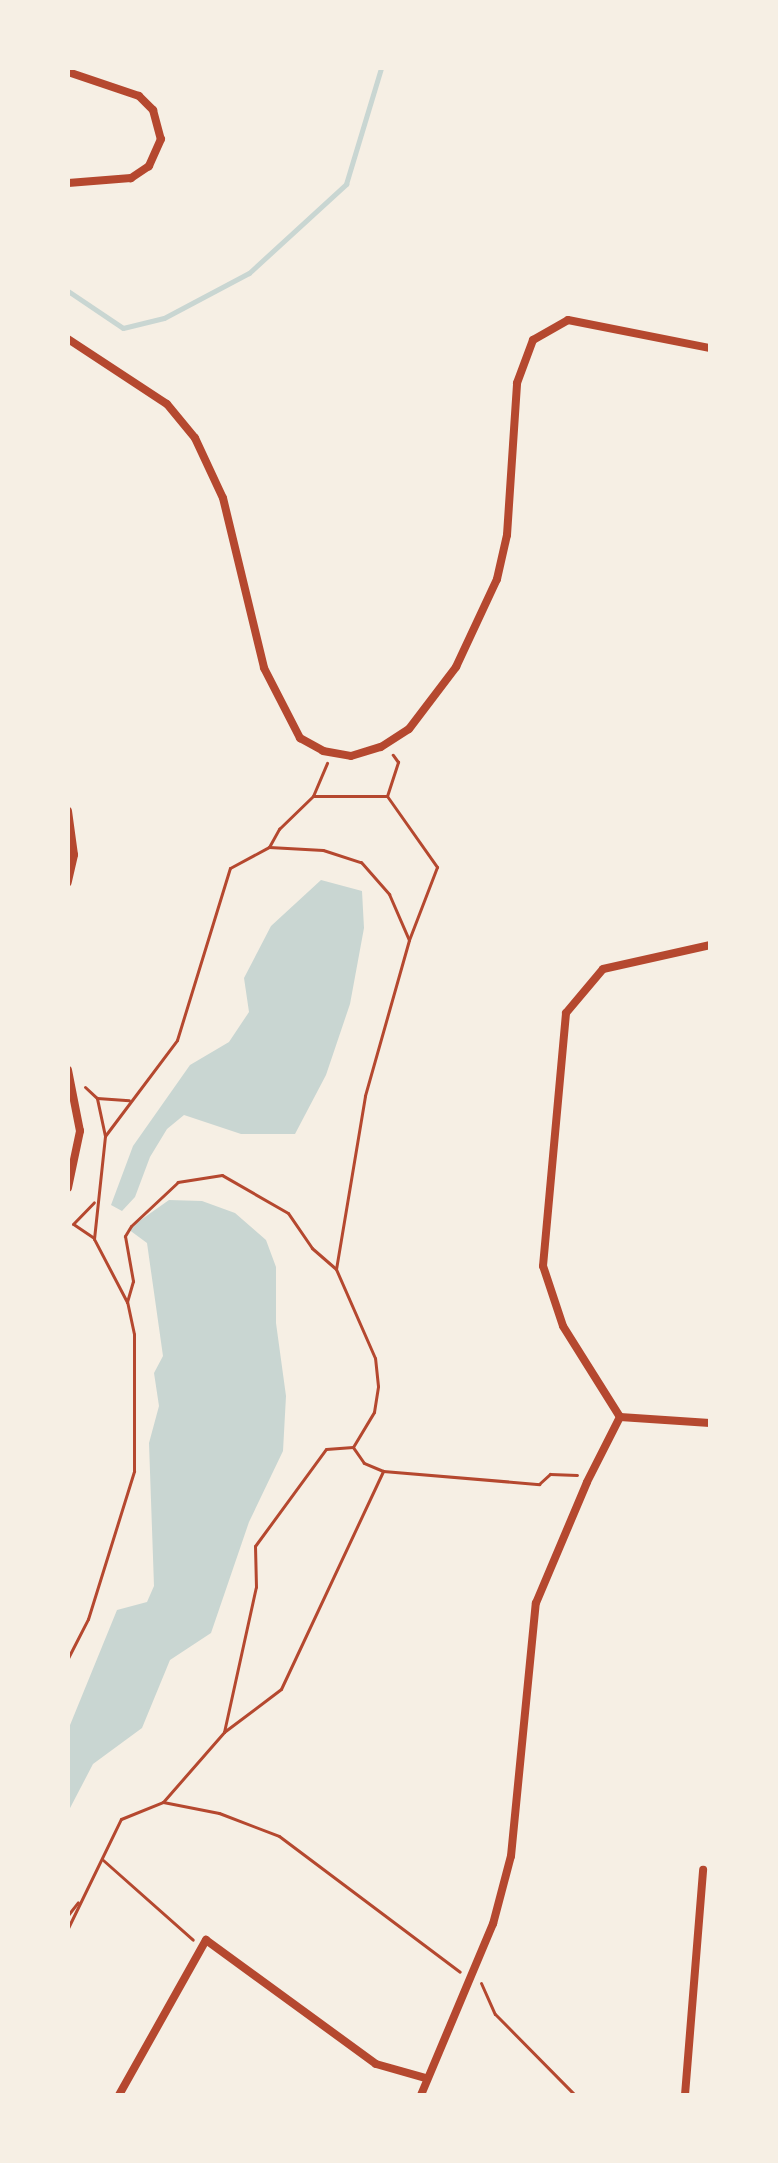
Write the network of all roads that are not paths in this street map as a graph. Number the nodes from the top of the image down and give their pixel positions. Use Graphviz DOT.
graph roads {
  1 [pos="68,72"];
  2 [pos="68,183"];
  3 [pos="68,339"];
  4 [pos="710,348"];
  5 [pos="68,811"];
  6 [pos="68,882"];
  7 [pos="710,945"];
  8 [pos="68,1070"];
  9 [pos="68,1188"];
  10 [pos="620,1417"];
  11 [pos="710,1423"];
  12 [pos="703,1870"];
  13 [pos="425,2078"];
  14 [pos="119,2095"];
  15 [pos="421,2095"];
  16 [pos="685,2095"];
  1 -- 2 [label="street"];
  3 -- 4 [label="street"];
  5 -- 6 [label="street"];
  7 -- 10 [label="street"];
  8 -- 9 [label="street"];
  10 -- 11 [label="street"];
  10 -- 13 [label="street"];
  12 -- 16 [label="street"];
  13 -- 14 [label="street"];
  13 -- 15 [label="street"];
}
